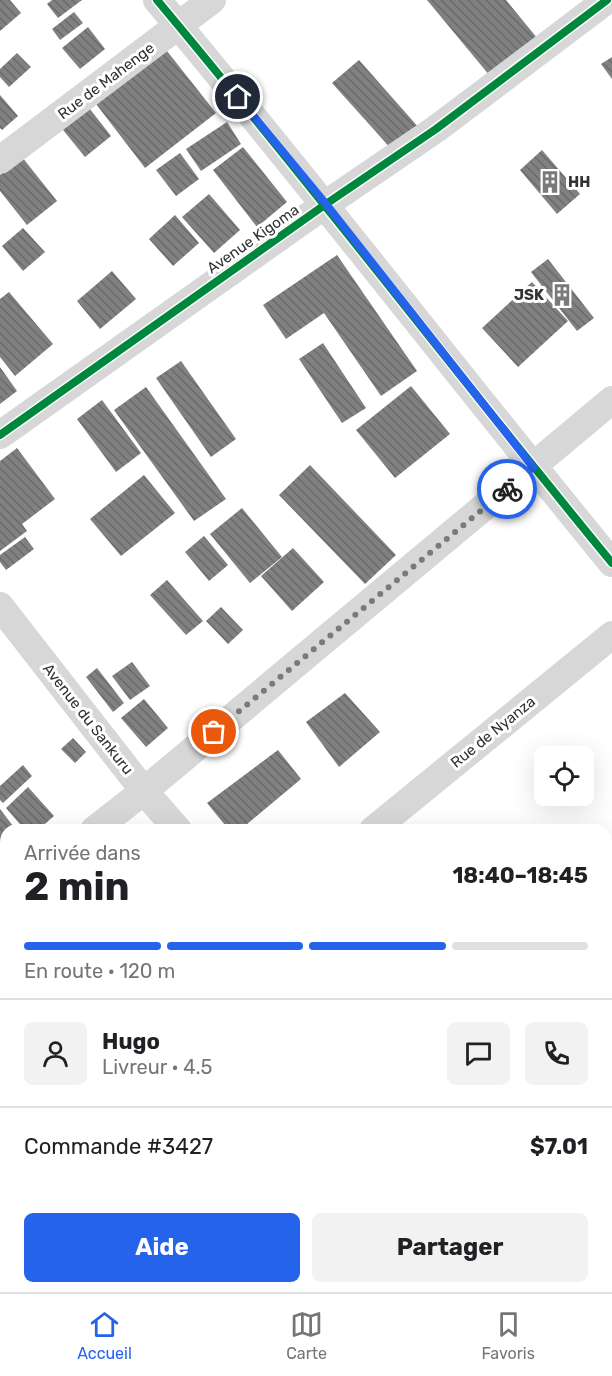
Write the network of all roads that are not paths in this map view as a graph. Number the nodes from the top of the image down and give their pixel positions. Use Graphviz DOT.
graph roads {
  1 [pos="157,0"];
  2 [pos="212,0"];
  3 [pos="608,0"];
  4 [pos="179,26"];
  5 [pos="0,160"];
  6 [pos="326,204"];
  7 [pos="612,400"];
  8 [pos="0,435"];
  9 [pos="533,467"];
  10 [pos="612,563"];
  11 [pos="0,606"];
  12 [pos="612,635"];
  13 [pos="144,791"];
  14 [pos="102,824"];
  15 [pos="173,824"];
  16 [pos="380,824"];
  1 -- 4 [label="street"];
  2 -- 4 [label="street, Rue de Mahenge"];
  3 -- 6 [label="street, Avenue Kigoma"];
  4 -- 5 [label="street, Rue de Mahenge"];
  4 -- 6 [label="street"];
  6 -- 8 [label="street, Avenue Kigoma"];
  6 -- 9 [label="street"];
  7 -- 9 [label="street"];
  9 -- 10 [label="street"];
  9 -- 13 [label="street"];
  11 -- 13 [label="street, Avenue du Sankuru"];
  12 -- 16 [label="street, Rue de Nyanza"];
  13 -- 14 [label="street"];
  13 -- 15 [label="street, Avenue du Sankuru"];
}
